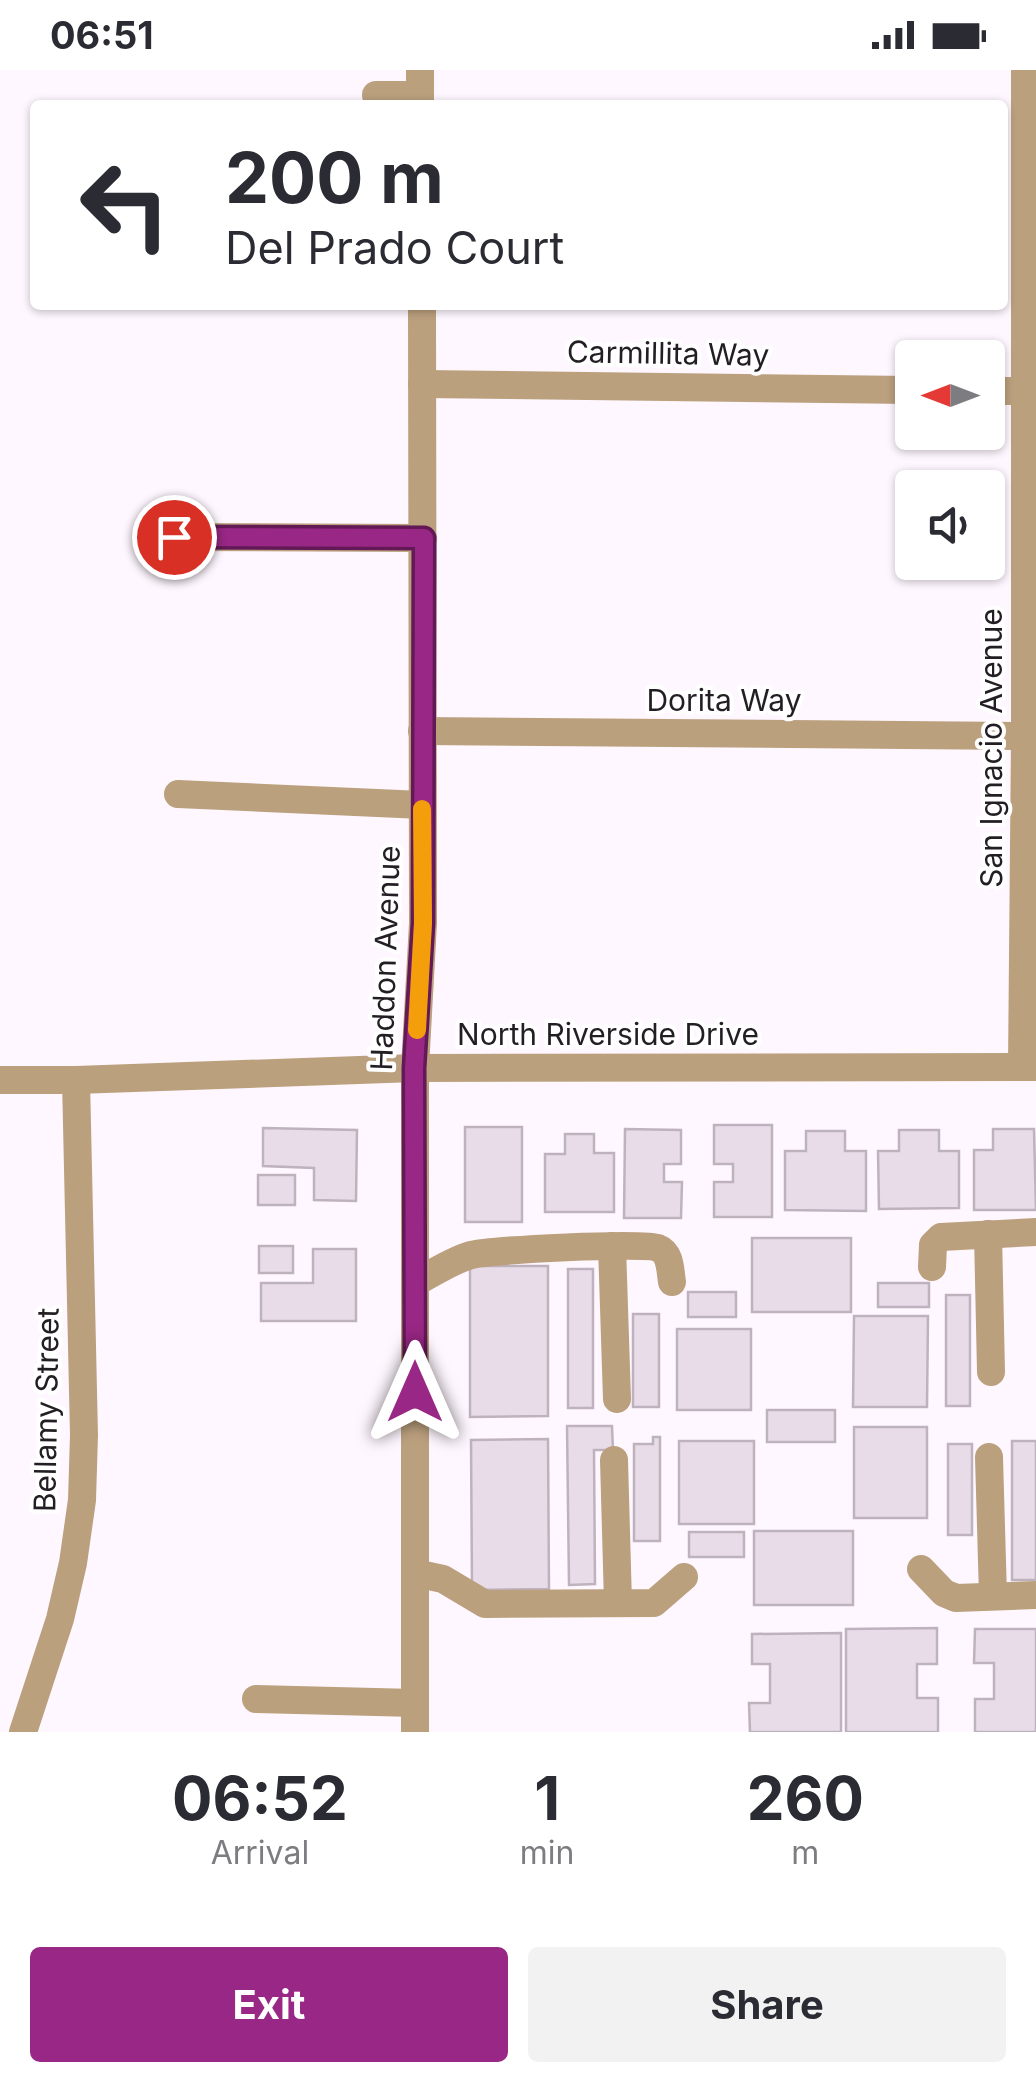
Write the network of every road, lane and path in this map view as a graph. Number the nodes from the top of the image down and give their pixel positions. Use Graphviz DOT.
graph roads {
  1 [pos="1025,70"];
  2 [pos="420,90"];
  3 [pos="376,95"];
  4 [pos="422,310"];
  5 [pos="422,384"];
  6 [pos="895,390"];
  7 [pos="1005,391"];
  8 [pos="1026,392"];
  9 [pos="174,537"];
  10 [pos="424,538"];
  11 [pos="422,731"];
  12 [pos="1025,736"];
  13 [pos="178,794"];
  14 [pos="422,804"];
  15 [pos="1029,1066"];
  16 [pos="414,1068"];
  17 [pos="0,1080"];
  18 [pos="76,1080"];
  19 [pos="1036,1232"];
  20 [pos="988,1234"];
  21 [pos="612,1246"];
  22 [pos="932,1267"];
  23 [pos="414,1282"];
  24 [pos="672,1282"];
  25 [pos="991,1372"];
  26 [pos="617,1399"];
  27 [pos="989,1457"];
  28 [pos="614,1460"];
  29 [pos="921,1569"];
  30 [pos="415,1573"];
  31 [pos="684,1577"];
  32 [pos="992,1596"];
  33 [pos="1036,1596"];
  34 [pos="618,1603"];
  35 [pos="256,1699"];
  36 [pos="415,1718"];
  37 [pos="23,1732"];
  1 -- 8 [label="street, San Ignacio Avenue"];
  2 -- 3 [label="street"];
  4 -- 5 [label="street, Haddon Avenue"];
  5 -- 6 [label="street, Carmillita Way"];
  5 -- 10 [label="street, Haddon Avenue"];
  7 -- 8 [label="street"];
  8 -- 12 [label="street, San Ignacio Avenue"];
  9 -- 10 [label="street"];
  10 -- 11 [label="street, Haddon Avenue"];
  11 -- 12 [label="street, Dorita Way"];
  11 -- 14 [label="street, Haddon Avenue"];
  12 -- 15 [label="street, San Ignacio Avenue"];
  13 -- 14 [label="street"];
  14 -- 16 [label="street, Haddon Avenue"];
  15 -- 16 [label="street, North Riverside Drive"];
  16 -- 18 [label="street, North Riverside Drive"];
  16 -- 23 [label="street, Haddon Avenue"];
  17 -- 18 [label="street, North Riverside Drive"];
  18 -- 37 [label="street, Bellamy Street"];
  19 -- 20 [label="street"];
  20 -- 22 [label="street"];
  20 -- 25 [label="street"];
  21 -- 23 [label="street"];
  21 -- 24 [label="street"];
  21 -- 26 [label="street"];
  23 -- 30 [label="street, Haddon Avenue"];
  27 -- 32 [label="street"];
  28 -- 34 [label="street"];
  29 -- 32 [label="street"];
  30 -- 34 [label="street"];
  30 -- 36 [label="street, Haddon Avenue"];
  31 -- 34 [label="street"];
  32 -- 33 [label="street"];
  35 -- 36 [label="street"];
}
